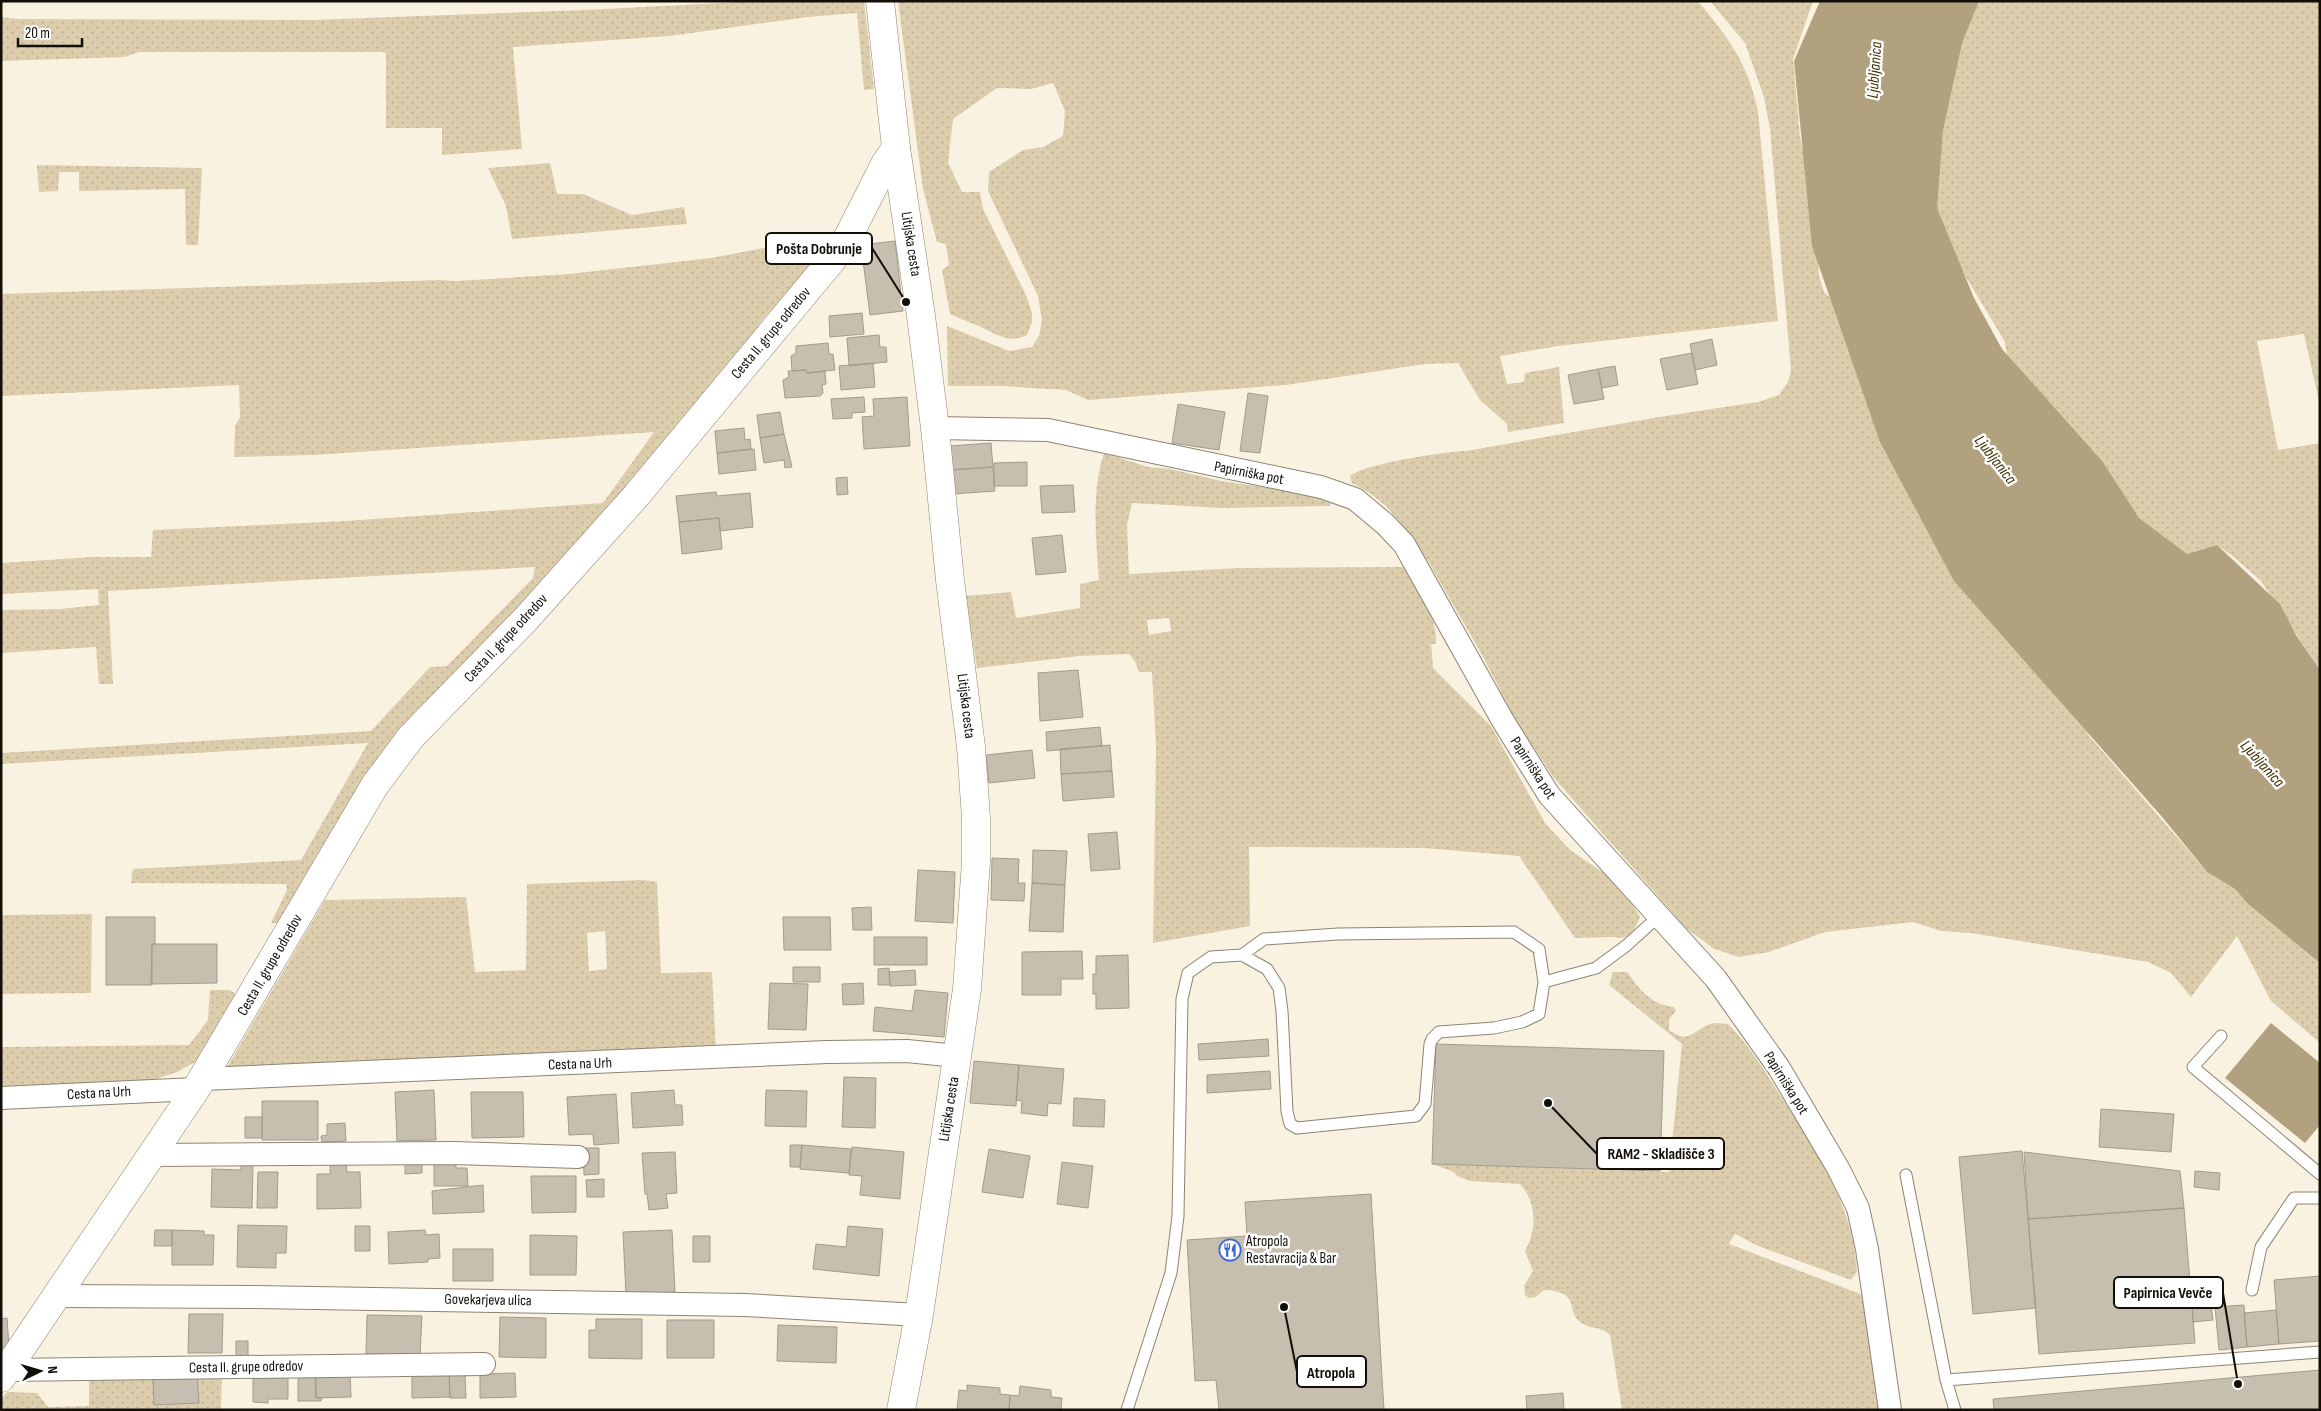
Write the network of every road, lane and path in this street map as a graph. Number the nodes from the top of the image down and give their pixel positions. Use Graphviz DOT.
graph roads {
  1 [pos="880,1"];
  2 [pos="896,148"];
  3 [pos="935,428"];
  4 [pos="1660,915"];
  5 [pos="1242,955"];
  6 [pos="1544,982"];
  7 [pos="2221,1036"];
  8 [pos="957,1056"];
  9 [pos="199,1084"];
  10 [pos="1,1098"];
  11 [pos="151,1155"];
  12 [pos="578,1157"];
  13 [pos="2320,1174"];
  14 [pos="1906,1175"];
  15 [pos="2320,1198"];
  16 [pos="2252,1290"];
  17 [pos="58,1296"];
  18 [pos="919,1315"];
  19 [pos="2320,1352"];
  20 [pos="484,1364"];
  21 [pos="4,1374"];
  22 [pos="1946,1380"];
  23 [pos="901,1410"];
  24 [pos="1127,1410"];
  25 [pos="1890,1410"];
  26 [pos="1955,1410"];
  1 -- 2 [label="street, Litijska cesta"];
  2 -- 3 [label="street, Litijska cesta"];
  2 -- 9 [label="street, Cesta II. grupe odredov"];
  3 -- 4 [label="street, Papirniška pot"];
  3 -- 8 [label="street, Litijska cesta"];
  4 -- 6 [label="lane"];
  4 -- 25 [label="street, Papirniška pot"];
  5 -- 6 [label="lane"];
  5 -- 6 [label="lane"];
  5 -- 24 [label="lane"];
  7 -- 13 [label="lane"];
  8 -- 9 [label="street, Cesta na Urh"];
  8 -- 18 [label="street, Litijska cesta"];
  9 -- 10 [label="street, Cesta na Urh"];
  9 -- 11 [label="street, Cesta II. grupe odredov"];
  11 -- 12 [label="street"];
  11 -- 17 [label="street, Cesta II. grupe odredov"];
  14 -- 22 [label="lane"];
  15 -- 16 [label="lane"];
  17 -- 18 [label="street, Govekarjeva ulica"];
  17 -- 21 [label="street, Cesta II. grupe odredov"];
  18 -- 23 [label="street, Litijska cesta"];
  19 -- 22 [label="lane"];
  20 -- 21 [label="street, Cesta II. grupe odredov"];
  22 -- 26 [label="lane"];
}
